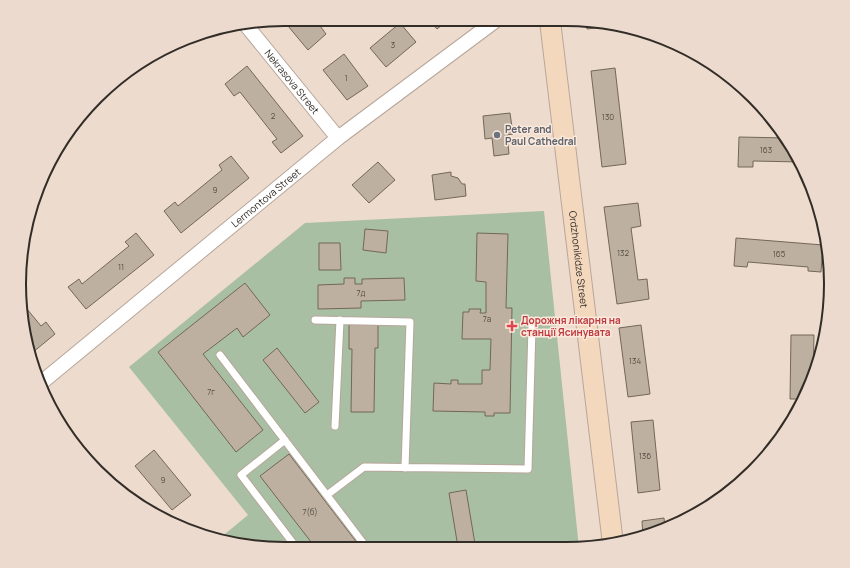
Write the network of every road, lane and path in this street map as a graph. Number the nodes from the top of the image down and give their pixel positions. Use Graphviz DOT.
graph roads {
  1 [pos="487,26"];
  2 [pos="551,26"];
  3 [pos="249,28"];
  4 [pos="338,138"];
  5 [pos="315,320"];
  6 [pos="340,320"];
  7 [pos="532,327"];
  8 [pos="220,355"];
  9 [pos="45,380"];
  10 [pos="335,426"];
  11 [pos="285,440"];
  12 [pos="405,468"];
  13 [pos="327,495"];
  14 [pos="612,538"];
  15 [pos="292,542"];
  16 [pos="362,542"];
  1 -- 4 [label="street, Lermontova Street"];
  2 -- 14 [label="main road, Ordzhonikidze Street"];
  3 -- 4 [label="street, Nekrasova Street"];
  4 -- 9 [label="street, Lermontova Street"];
  5 -- 6 [label="lane"];
  6 -- 10 [label="lane"];
  6 -- 12 [label="lane"];
  7 -- 12 [label="lane"];
  8 -- 11 [label="lane"];
  11 -- 13 [label="lane"];
  11 -- 15 [label="lane"];
  12 -- 13 [label="lane"];
  13 -- 16 [label="lane"];
}
